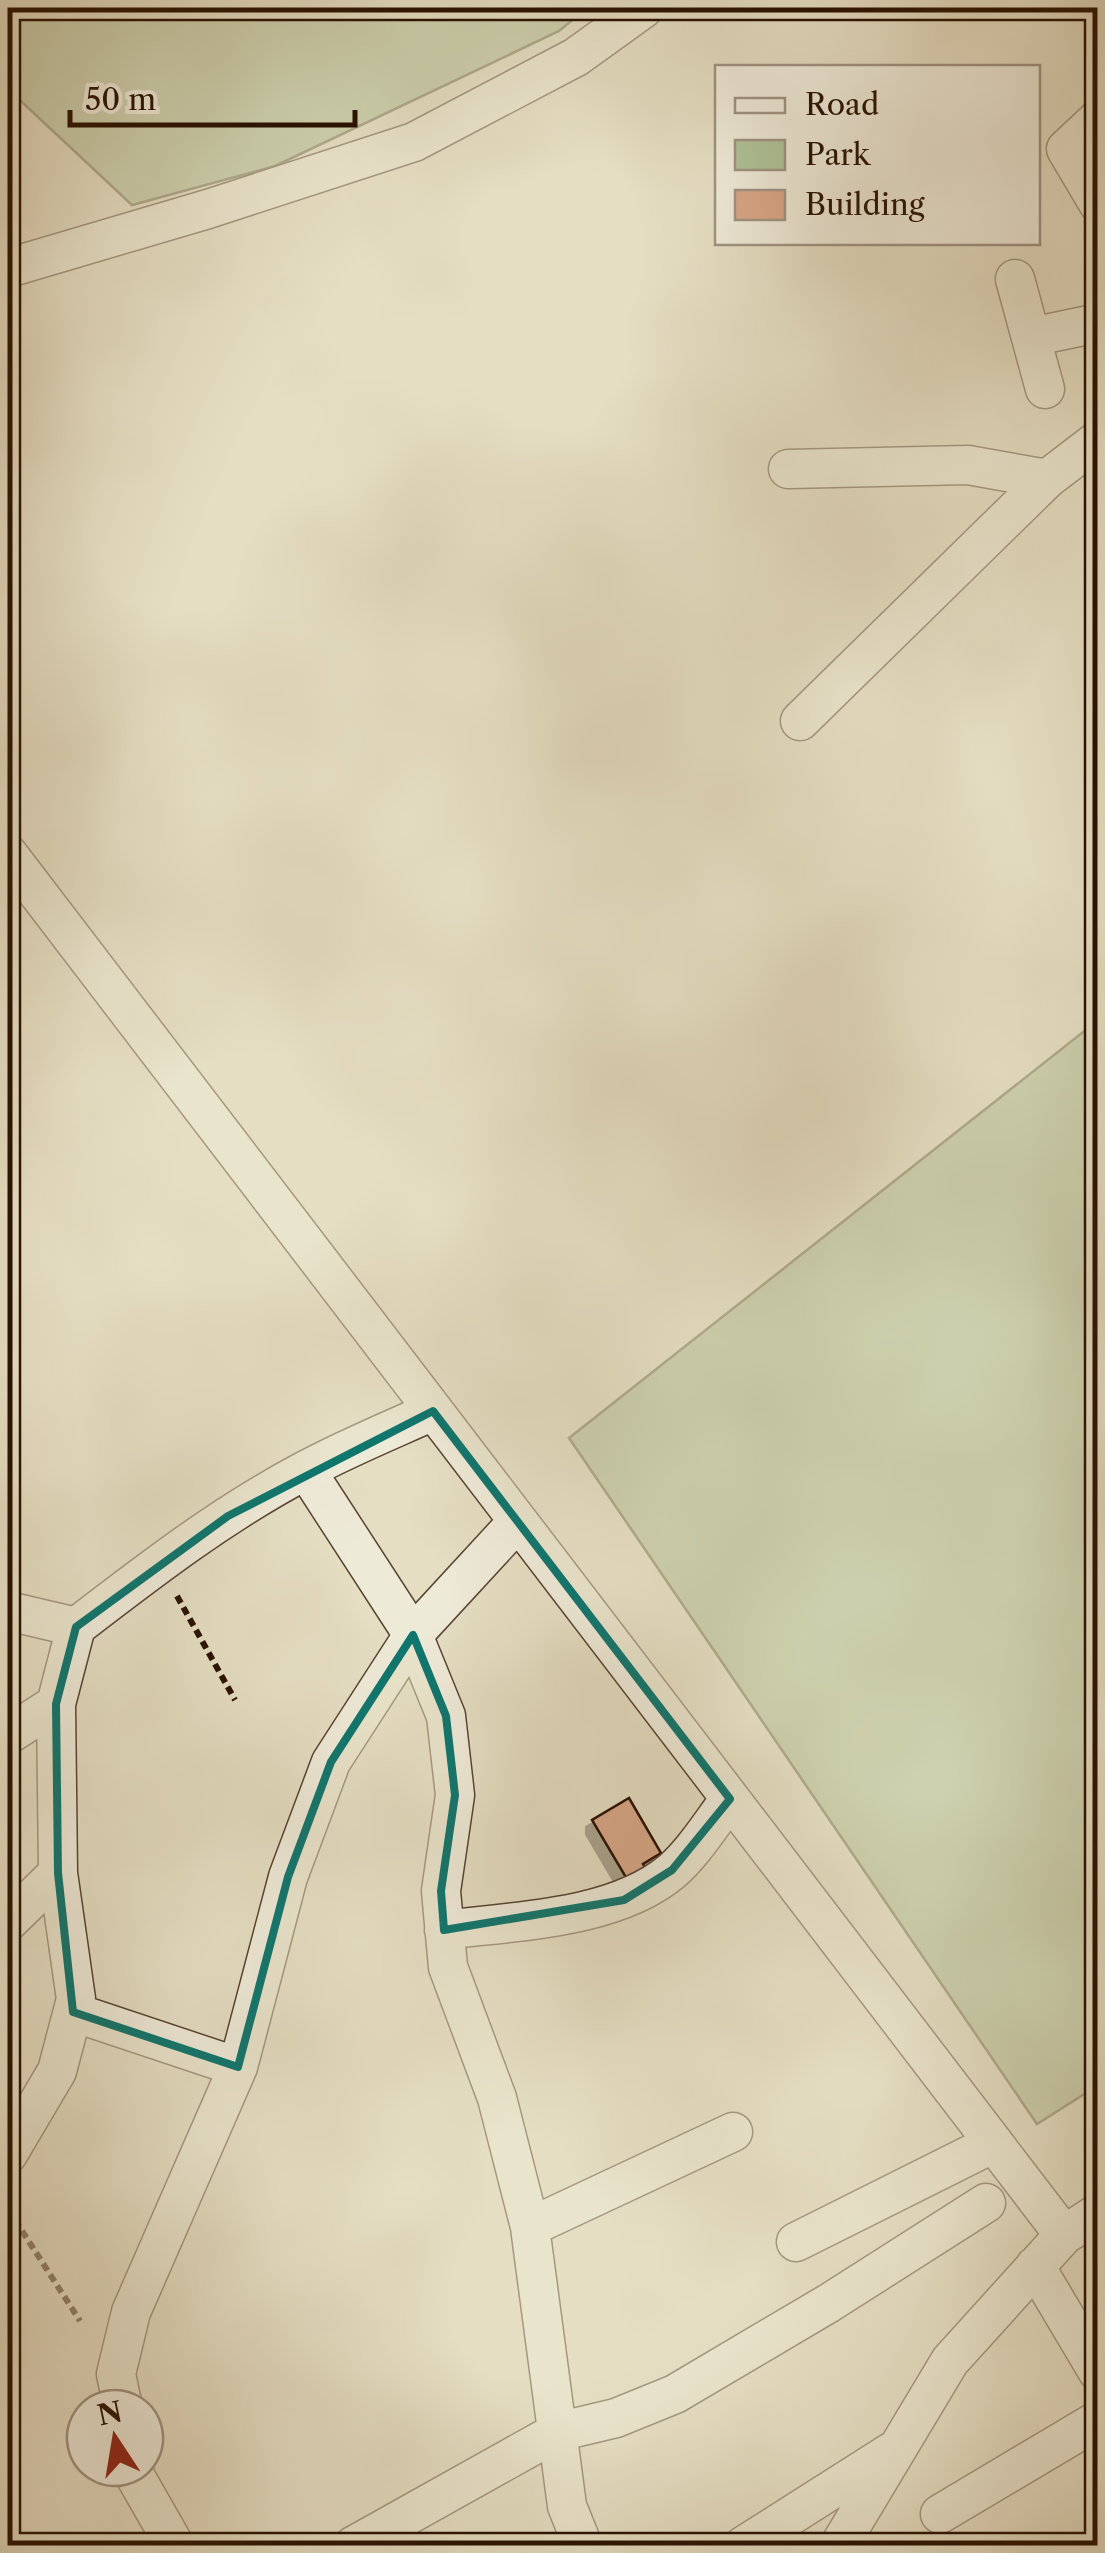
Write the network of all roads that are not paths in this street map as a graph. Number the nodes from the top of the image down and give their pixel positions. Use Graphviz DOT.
graph roads {
  1 [pos="644,8"];
  2 [pos="1098,119"];
  3 [pos="1098,203"];
  4 [pos="8,268"];
  5 [pos="1016,279"];
  6 [pos="1098,323"];
  7 [pos="1031,337"];
  8 [pos="1045,389"];
  9 [pos="1098,440"];
  10 [pos="788,469"];
  11 [pos="1047,479"];
  12 [pos="800,721"];
  13 [pos="8,854"];
  14 [pos="433,1411"];
  15 [pos="306,1470"];
  16 [pos="518,1521"];
  17 [pos="8,1611"];
  18 [pos="76,1627"];
  19 [pos="412,1635"];
  20 [pos="56,1704"];
  21 [pos="8,1735"];
  22 [pos="730,1799"];
  23 [pos="58,1873"];
  24 [pos="8,1922"];
  25 [pos="444,1930"];
  26 [pos="73,2012"];
  27 [pos="238,2067"];
  28 [pos="733,2132"];
  29 [pos="994,2143"];
  30 [pos="8,2154"];
  31 [pos="986,2203"];
  32 [pos="1098,2214"];
  33 [pos="530,2227"];
  34 [pos="1064,2235"];
  35 [pos="796,2242"];
  36 [pos="1035,2266"];
  37 [pos="1098,2372"];
  38 [pos="119,2388"];
  39 [pos="1098,2420"];
  40 [pos="557,2432"];
  41 [pos="898,2448"];
  42 [pos="145,2488"];
  43 [pos="940,2514"];
  44 [pos="176,2546"];
  45 [pos="354,2546"];
  46 [pos="583,2546"];
  47 [pos="743,2546"];
  48 [pos="839,2546"];
  1 -- 4 [label="street"];
  2 -- 3 [label="street"];
  5 -- 7 [label="street"];
  6 -- 7 [label="street"];
  7 -- 8 [label="street"];
  9 -- 11 [label="street"];
  10 -- 11 [label="street"];
  11 -- 12 [label="street"];
  13 -- 14 [label="street"];
  14 -- 15 [label="street"];
  14 -- 16 [label="street"];
  15 -- 18 [label="street"];
  15 -- 19 [label="street"];
  16 -- 19 [label="street"];
  16 -- 22 [label="street"];
  17 -- 18 [label="street"];
  18 -- 20 [label="street"];
  19 -- 25 [label="street"];
  19 -- 27 [label="street"];
  20 -- 21 [label="street"];
  20 -- 23 [label="street"];
  22 -- 25 [label="street"];
  22 -- 29 [label="street"];
  23 -- 24 [label="street"];
  23 -- 26 [label="street"];
  25 -- 33 [label="street"];
  26 -- 27 [label="street"];
  26 -- 30 [label="street"];
  27 -- 38 [label="street"];
  28 -- 33 [label="street"];
  29 -- 34 [label="street"];
  29 -- 35 [label="street"];
  31 -- 40 [label="street"];
  32 -- 34 [label="street"];
  33 -- 40 [label="street"];
  34 -- 36 [label="street"];
  36 -- 37 [label="street"];
  36 -- 41 [label="street"];
  39 -- 43 [label="street"];
  40 -- 45 [label="street"];
  40 -- 46 [label="street"];
  41 -- 47 [label="street"];
  41 -- 48 [label="street"];
  42 -- 44 [label="street"];
}
